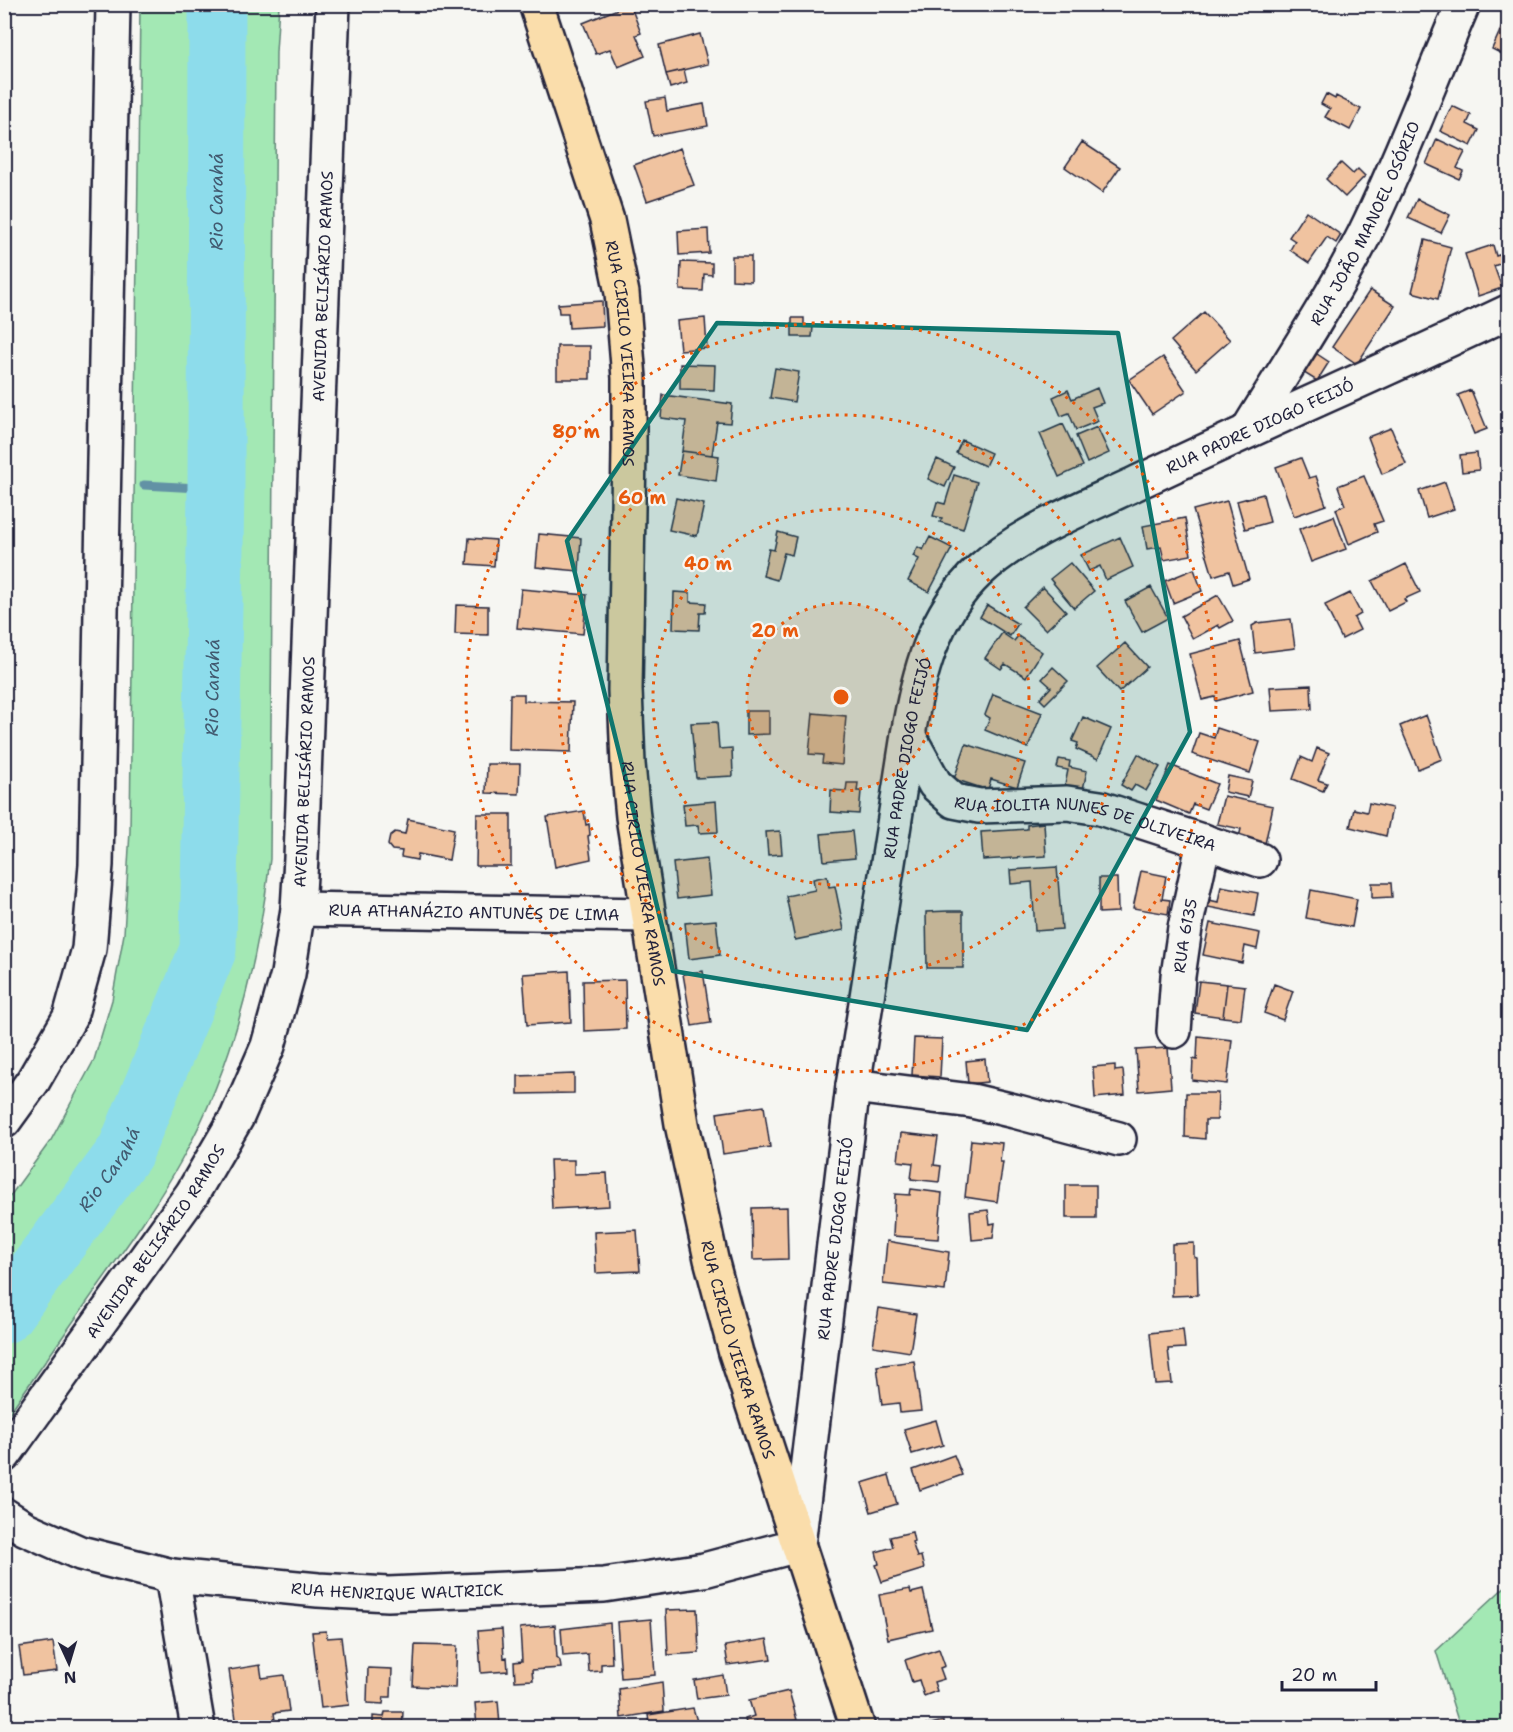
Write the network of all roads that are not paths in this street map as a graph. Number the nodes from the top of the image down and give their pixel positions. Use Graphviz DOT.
graph roads {
  1 [pos="113,4"];
  2 [pos="333,4"];
  3 [pos="536,4"];
  4 [pos="1462,4"];
  5 [pos="1509,312"];
  6 [pos="1248,430"];
  7 [pos="908,735"];
  8 [pos="1204,841"];
  9 [pos="1260,860"];
  10 [pos="298,909"];
  11 [pos="648,915"];
  12 [pos="1174,1030"];
  13 [pos="854,1086"];
  14 [pos="4,1121"];
  15 [pos="1119,1139"];
  16 [pos="4,1455"];
  17 [pos="4,1515"];
  18 [pos="798,1545"];
  19 [pos="172,1576"];
  20 [pos="198,1728"];
  21 [pos="858,1728"];
  1 -- 14 [label="street"];
  2 -- 10 [label="street, AVENIDA BELISÁRIO RAMOS"];
  3 -- 11 [label="main road, RUA CIRILO VIEIRA RAMOS"];
  4 -- 6 [label="street, RUA JOÃO MANOEL OSÓRIO"];
  5 -- 6 [label="street, RUA PADRE DIOGO FEIJÓ"];
  6 -- 7 [label="street, RUA PADRE DIOGO FEIJÓ"];
  7 -- 8 [label="street, RUA IOLITA NUNES DE OLIVEIRA"];
  7 -- 13 [label="street, RUA PADRE DIOGO FEIJÓ"];
  8 -- 9 [label="street, RUA IOLITA NUNES DE OLIVEIRA"];
  8 -- 12 [label="street, RUA 6135"];
  10 -- 11 [label="street, RUA ATHANÁZIO ANTUNES DE LIMA"];
  10 -- 16 [label="street, AVENIDA BELISÁRIO RAMOS"];
  11 -- 18 [label="main road, RUA CIRILO VIEIRA RAMOS"];
  13 -- 15 [label="street"];
  13 -- 18 [label="street, RUA PADRE DIOGO FEIJÓ"];
  17 -- 19 [label="street, RUA HENRIQUE WALTRICK"];
  18 -- 19 [label="street, RUA HENRIQUE WALTRICK"];
  18 -- 21 [label="main road, RUA CIRILO VIEIRA RAMOS"];
  19 -- 20 [label="street"];
}
